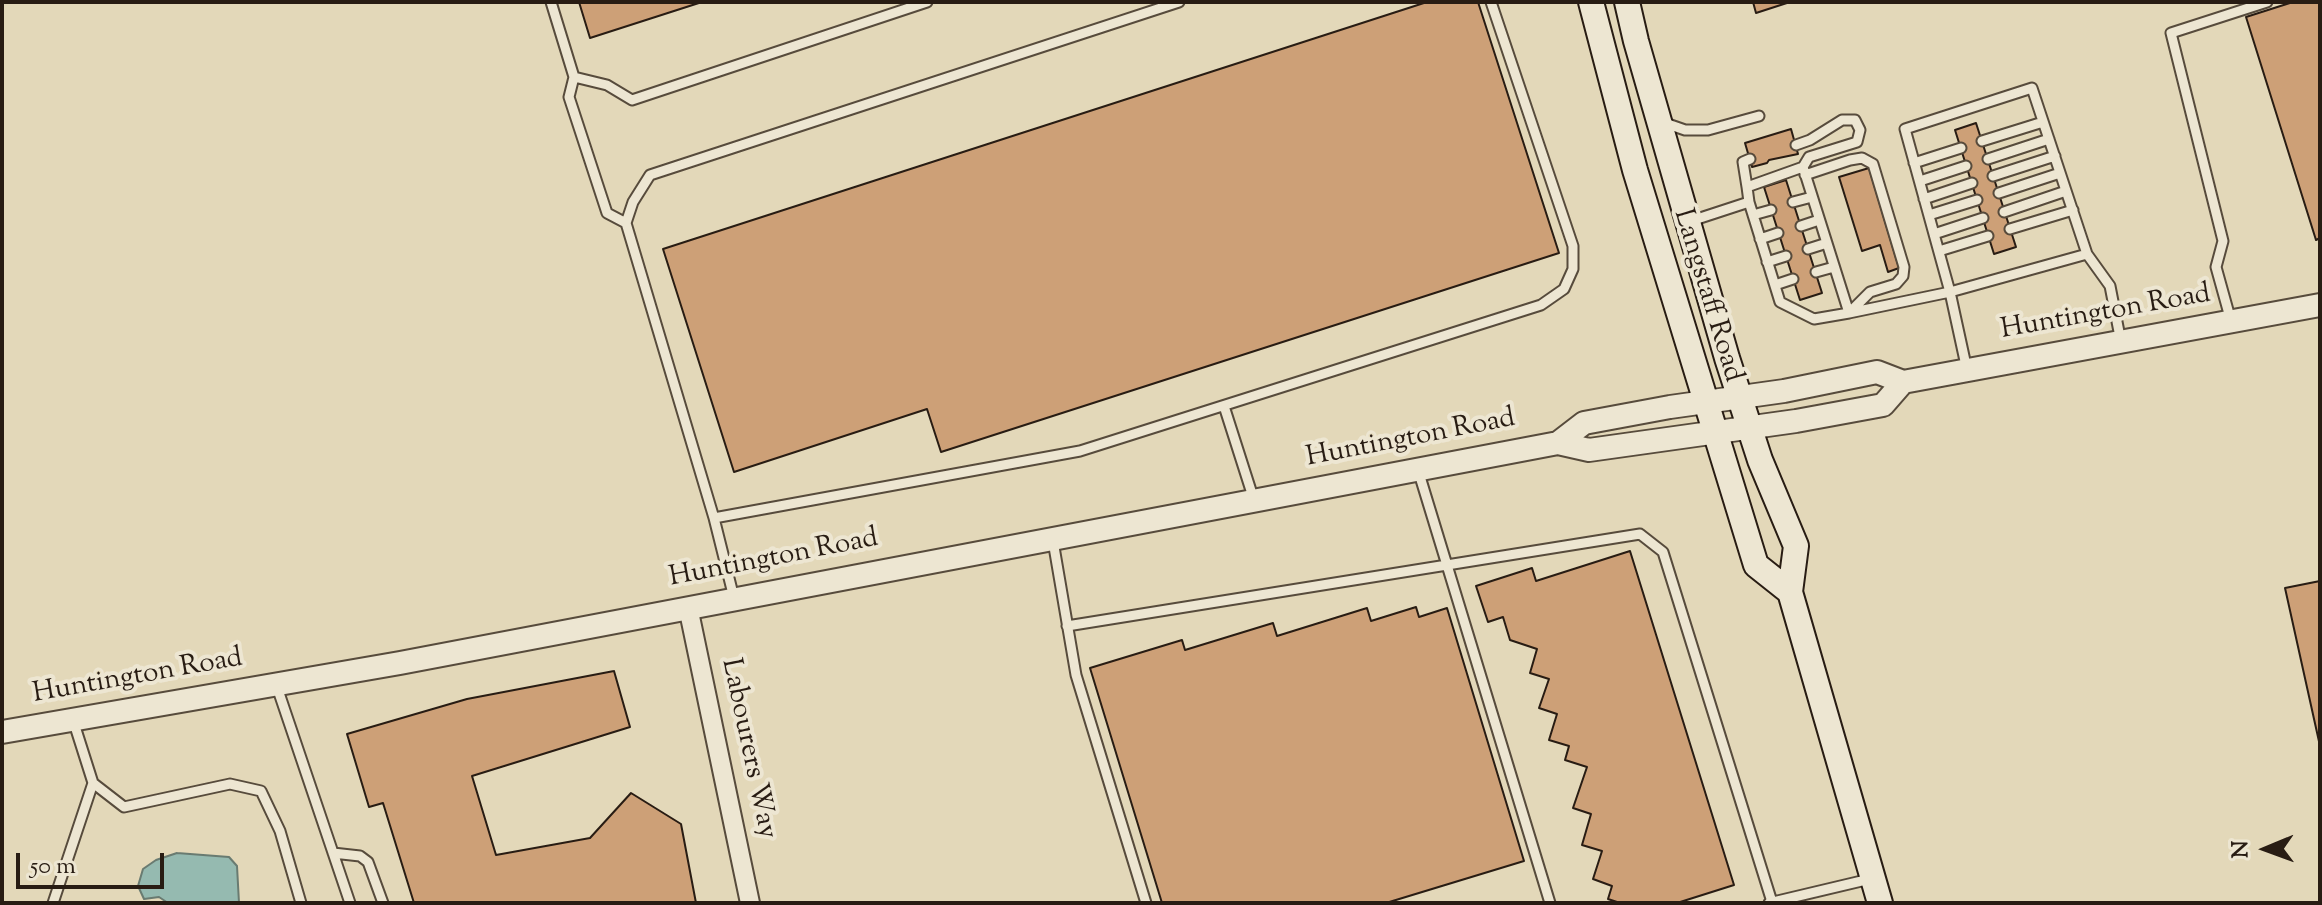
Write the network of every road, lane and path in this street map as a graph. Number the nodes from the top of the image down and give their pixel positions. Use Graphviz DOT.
graph roads {
  1 [pos="551,2"];
  2 [pos="927,2"];
  3 [pos="1179,2"];
  4 [pos="1491,2"];
  5 [pos="1591,2"];
  6 [pos="1627,2"];
  7 [pos="2267,2"];
  8 [pos="574,77"];
  9 [pos="1759,116"];
  10 [pos="1659,120"];
  11 [pos="2043,122"];
  12 [pos="2049,139"];
  13 [pos="1982,141"];
  14 [pos="1796,145"];
  15 [pos="1961,148"];
  16 [pos="2055,156"];
  17 [pos="1750,159"];
  18 [pos="1988,159"];
  19 [pos="1914,163"];
  20 [pos="1966,166"];
  21 [pos="1804,171"];
  22 [pos="2060,173"];
  23 [pos="1993,176"];
  24 [pos="1920,181"];
  25 [pos="1972,183"];
  26 [pos="1747,187"];
  27 [pos="2066,191"];
  28 [pos="1999,193"];
  29 [pos="1812,197"];
  30 [pos="1924,199"];
  31 [pos="1977,200"];
  32 [pos="1749,202"];
  33 [pos="1793,202"];
  34 [pos="1771,210"];
  35 [pos="2073,210"];
  36 [pos="2004,212"];
  37 [pos="1753,215"];
  38 [pos="1929,215"];
  39 [pos="1983,218"];
  40 [pos="1819,220"];
  41 [pos="1688,222"];
  42 [pos="626,223"];
  43 [pos="1801,226"];
  44 [pos="2010,229"];
  45 [pos="1778,233"];
  46 [pos="1934,234"];
  47 [pos="1988,236"];
  48 [pos="1760,239"];
  49 [pos="1827,243"];
  50 [pos="1808,249"];
  51 [pos="1939,251"];
  52 [pos="2087,254"];
  53 [pos="1786,256"];
  54 [pos="1767,262"];
  55 [pos="1834,267"];
  56 [pos="1816,272"];
  57 [pos="1793,279"];
  58 [pos="1775,285"];
  59 [pos="1950,292"];
  60 [pos="2320,305"];
  61 [pos="1849,313"];
  62 [pos="2231,321"];
  63 [pos="2121,342"];
  64 [pos="1967,370"];
  65 [pos="1903,382"];
  66 [pos="1740,398"];
  67 [pos="1707,402"];
  68 [pos="1224,406"];
  69 [pos="1749,428"];
  70 [pos="1716,432"];
  71 [pos="1558,443"];
  72 [pos="1417,469"];
  73 [pos="1254,500"];
  74 [pos="714,518"];
  75 [pos="1053,538"];
  76 [pos="1446,564"];
  77 [pos="1790,592"];
  78 [pos="734,598"];
  79 [pos="688,607"];
  80 [pos="1067,626"];
  81 [pos="276,684"];
  82 [pos="73,719"];
  83 [pos="2,732"];
  84 [pos="93,783"];
  85 [pos="333,853"];
  86 [pos="1873,878"];
  87 [pos="53,903"];
  88 [pos="301,903"];
  89 [pos="350,903"];
  90 [pos="383,903"];
  91 [pos="750,903"];
  92 [pos="1146,903"];
  93 [pos="1550,903"];
  94 [pos="1771,903"];
  95 [pos="1880,903"];
  1 -- 8 [label="lane"];
  2 -- 8 [label="lane"];
  3 -- 42 [label="lane"];
  4 -- 68 [label="lane"];
  5 -- 67 [label="main road, Langstaff Road"];
  6 -- 10 [label="main road, Langstaff Road"];
  7 -- 62 [label="lane"];
  8 -- 42 [label="lane"];
  9 -- 10 [label="lane"];
  10 -- 41 [label="main road, Langstaff Road"];
  11 -- 12 [label="lane"];
  11 -- 13 [label="lane"];
  11 -- 19 [label="lane"];
  12 -- 16 [label="lane"];
  12 -- 18 [label="lane"];
  14 -- 21 [label="lane"];
  15 -- 19 [label="lane"];
  16 -- 22 [label="lane"];
  16 -- 23 [label="lane"];
  17 -- 26 [label="lane"];
  19 -- 24 [label="lane"];
  20 -- 24 [label="lane"];
  21 -- 26 [label="lane"];
  21 -- 29 [label="lane"];
  21 -- 61 [label="lane"];
  22 -- 27 [label="lane"];
  22 -- 28 [label="lane"];
  24 -- 30 [label="lane"];
  25 -- 30 [label="lane"];
  26 -- 32 [label="lane"];
  27 -- 35 [label="lane"];
  27 -- 36 [label="lane"];
  29 -- 33 [label="lane"];
  29 -- 40 [label="lane"];
  30 -- 38 [label="lane"];
  31 -- 38 [label="lane"];
  32 -- 37 [label="lane"];
  32 -- 41 [label="lane"];
  34 -- 37 [label="lane"];
  35 -- 44 [label="lane"];
  35 -- 52 [label="lane"];
  37 -- 48 [label="lane"];
  38 -- 46 [label="lane"];
  39 -- 46 [label="lane"];
  40 -- 43 [label="lane"];
  40 -- 49 [label="lane"];
  41 -- 66 [label="main road, Langstaff Road"];
  42 -- 74 [label="lane"];
  45 -- 48 [label="lane"];
  46 -- 51 [label="lane"];
  47 -- 51 [label="lane"];
  48 -- 54 [label="lane"];
  49 -- 50 [label="lane"];
  49 -- 55 [label="lane"];
  51 -- 59 [label="lane"];
  52 -- 59 [label="lane"];
  52 -- 63 [label="lane"];
  53 -- 54 [label="lane"];
  54 -- 58 [label="lane"];
  55 -- 56 [label="lane"];
  55 -- 61 [label="lane"];
  57 -- 58 [label="lane"];
  58 -- 61 [label="lane"];
  59 -- 61 [label="lane"];
  59 -- 64 [label="lane"];
  60 -- 62 [label="street, Huntington Road"];
  62 -- 63 [label="street, Huntington Road"];
  63 -- 64 [label="street, Huntington Road"];
  64 -- 65 [label="street, Huntington Road"];
  65 -- 66 [label="street, Huntington Road"];
  65 -- 69 [label="street, Huntington Road"];
  66 -- 67 [label="street, Huntington Road"];
  66 -- 69 [label="main road, Langstaff Road"];
  67 -- 70 [label="main road, Langstaff Road"];
  67 -- 71 [label="street, Huntington Road"];
  68 -- 73 [label="lane"];
  68 -- 74 [label="lane"];
  69 -- 70 [label="street, Huntington Road"];
  69 -- 77 [label="main road, Langstaff Road"];
  70 -- 71 [label="street, Huntington Road"];
  70 -- 77 [label="main road, Langstaff Road"];
  71 -- 72 [label="street, Huntington Road"];
  72 -- 73 [label="street, Huntington Road"];
  72 -- 76 [label="lane"];
  73 -- 75 [label="street, Huntington Road"];
  74 -- 78 [label="lane"];
  75 -- 78 [label="street, Huntington Road"];
  75 -- 80 [label="lane"];
  76 -- 80 [label="lane"];
  76 -- 93 [label="lane"];
  76 -- 94 [label="lane"];
  77 -- 86 [label="main road, Langstaff Road"];
  78 -- 79 [label="street, Huntington Road"];
  79 -- 81 [label="street, Huntington Road"];
  79 -- 91 [label="street, Labourers Way"];
  80 -- 92 [label="lane"];
  81 -- 82 [label="street, Huntington Road"];
  81 -- 85 [label="lane"];
  82 -- 83 [label="street, Huntington Road"];
  82 -- 84 [label="lane"];
  84 -- 87 [label="lane"];
  84 -- 88 [label="lane"];
  85 -- 89 [label="lane"];
  85 -- 90 [label="lane"];
  86 -- 94 [label="lane"];
  86 -- 95 [label="main road, Langstaff Road"];
}
